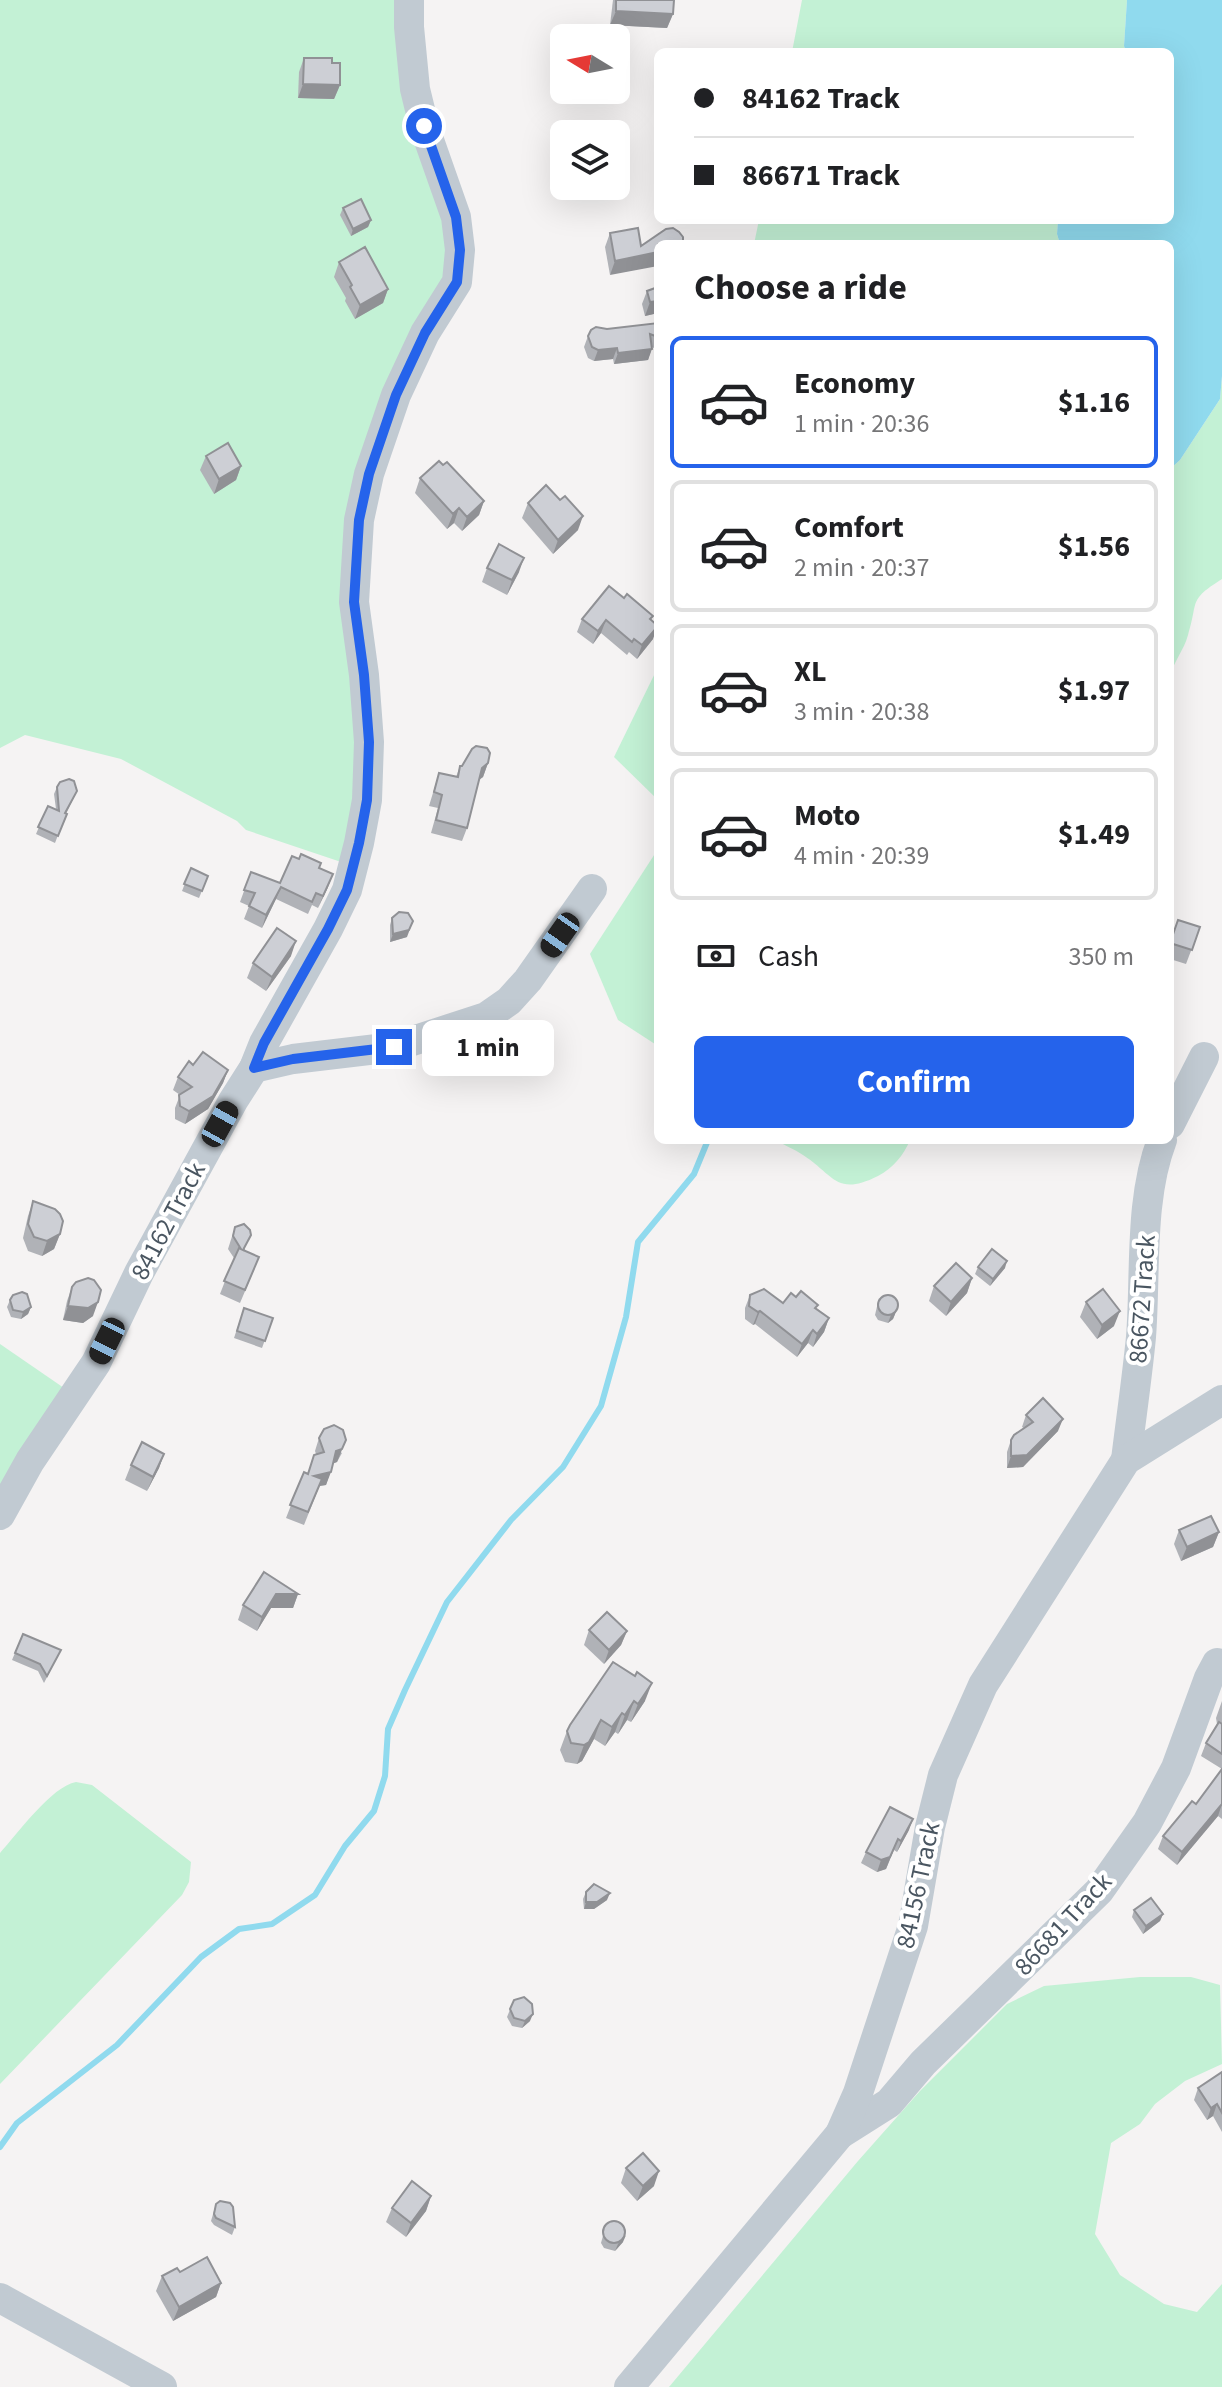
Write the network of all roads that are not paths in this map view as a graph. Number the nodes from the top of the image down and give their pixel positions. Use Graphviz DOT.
graph roads {
  1 [pos="409,0"];
  2 [pos="592,889"];
  3 [pos="1204,1057"];
  4 [pos="254,1068"];
  5 [pos="1174,1116"];
  6 [pos="1160,1144"];
  7 [pos="1222,1400"];
  8 [pos="1126,1460"];
  9 [pos="0,1515"];
  10 [pos="1217,1663"];
  11 [pos="840,2134"];
  12 [pos="0,2298"];
  13 [pos="162,2387"];
  14 [pos="629,2387"];
  1 -- 4 [label="street, 84162 Track"];
  2 -- 4 [label="street"];
  3 -- 5 [label="street"];
  4 -- 9 [label="street, 84162 Track"];
  6 -- 8 [label="street, 86672 Track"];
  7 -- 8 [label="street, 84156 Track"];
  8 -- 11 [label="street, 84156 Track"];
  10 -- 11 [label="street, 86681 Track"];
  11 -- 14 [label="street, 84156 Track"];
  12 -- 13 [label="street"];
}
